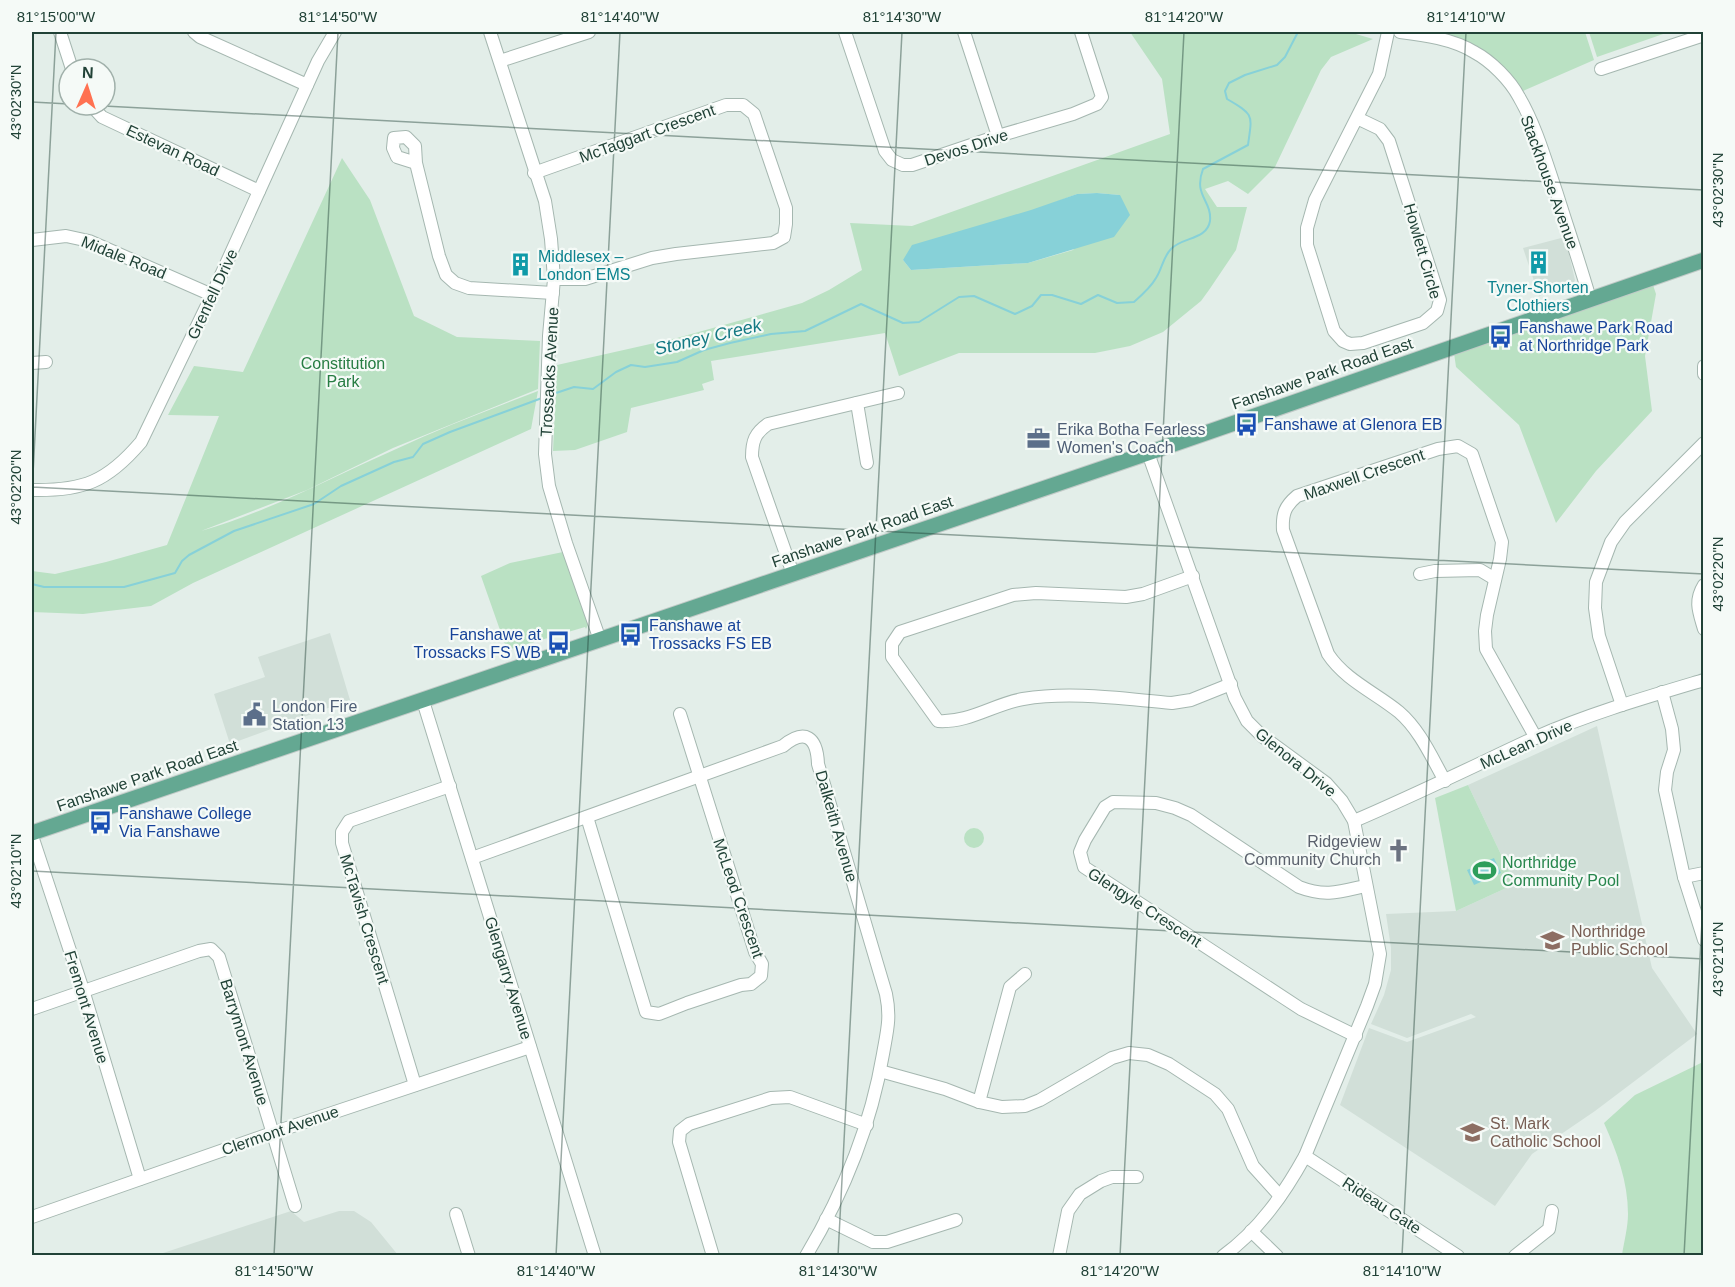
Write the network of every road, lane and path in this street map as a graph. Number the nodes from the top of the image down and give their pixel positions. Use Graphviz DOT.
graph roads {
  1 [pos="60,32"];
  2 [pos="194,32"];
  3 [pos="335,32"];
  4 [pos="490,32"];
  5 [pos="589,32"];
  6 [pos="845,32"];
  7 [pos="964,32"];
  8 [pos="1081,32"];
  9 [pos="1388,32"];
  10 [pos="1400,32"];
  11 [pos="1704,35"];
  12 [pos="68,57"];
  13 [pos="500,62"];
  14 [pos="1601,69"];
  15 [pos="307,85"];
  16 [pos="102,117"];
  17 [pos="1357,118"];
  18 [pos="998,136"];
  19 [pos="416,163"];
  20 [pos="534,173"];
  21 [pos="259,191"];
  22 [pos="32,240"];
  23 [pos="1704,260"];
  24 [pos="554,279"];
  25 [pos="553,293"];
  26 [pos="212,295"];
  27 [pos="1590,299"];
  28 [pos="46,362"];
  29 [pos="32,363"];
  30 [pos="1704,366"];
  31 [pos="1704,374"];
  32 [pos="898,393"];
  33 [pos="858,402"];
  34 [pos="1704,443"];
  35 [pos="1148,453"];
  36 [pos="867,463"];
  37 [pos="32,490"];
  38 [pos="793,574"];
  39 [pos="1420,574"];
  40 [pos="1192,576"];
  41 [pos="1495,579"];
  42 [pos="1704,585"];
  43 [pos="1704,629"];
  44 [pos="600,640"];
  45 [pos="1704,680"];
  46 [pos="1231,684"];
  47 [pos="1662,692"];
  48 [pos="423,701"];
  49 [pos="1622,705"];
  50 [pos="680,714"];
  51 [pos="1536,738"];
  52 [pos="699,776"];
  53 [pos="1445,781"];
  54 [pos="450,786"];
  55 [pos="587,817"];
  56 [pos="1354,821"];
  57 [pos="32,834"];
  58 [pos="472,858"];
  59 [pos="1704,873"];
  60 [pos="1684,877"];
  61 [pos="1365,886"];
  62 [pos="1704,940"];
  63 [pos="1024,974"];
  64 [pos="82,990"];
  65 [pos="32,1009"];
  66 [pos="1356,1036"];
  67 [pos="530,1047"];
  68 [pos="880,1071"];
  69 [pos="415,1085"];
  70 [pos="979,1102"];
  71 [pos="867,1125"];
  72 [pos="272,1133"];
  73 [pos="1305,1156"];
  74 [pos="1137,1177"];
  75 [pos="140,1179"];
  76 [pos="1280,1196"];
  77 [pos="295,1206"];
  78 [pos="1552,1211"];
  79 [pos="456,1214"];
  80 [pos="32,1217"];
  81 [pos="826,1219"];
  82 [pos="956,1220"];
  83 [pos="1251,1231"];
  84 [pos="469,1256"];
  85 [pos="595,1256"];
  86 [pos="713,1256"];
  87 [pos="806,1256"];
  88 [pos="1059,1256"];
  89 [pos="1223,1256"];
  90 [pos="1277,1256"];
  91 [pos="1458,1256"];
  92 [pos="1515,1256"];
  1 -- 12 [label="street"];
  2 -- 15 [label="street"];
  3 -- 15 [label="street, Grenfell Drive"];
  4 -- 13 [label="street, Trossacks Avenue"];
  5 -- 13 [label="street"];
  6 -- 18 [label="street, Devos Drive"];
  7 -- 18 [label="street"];
  8 -- 18 [label="street, Devos Drive"];
  9 -- 17 [label="street, Howlett Circle"];
  10 -- 27 [label="street, Stackhouse Avenue"];
  11 -- 14 [label="street"];
  13 -- 20 [label="street, Trossacks Avenue"];
  15 -- 21 [label="street, Grenfell Drive"];
  16 -- 21 [label="street, Estevan Road"];
  17 -- 17 [label="street, Howlett Circle"];
  19 -- 25 [label="street"];
  20 -- 24 [label="street, Trossacks Avenue"];
  20 -- 24 [label="street, McTaggart Crescent"];
  21 -- 26 [label="street, Grenfell Drive"];
  22 -- 26 [label="street, Midale Road"];
  23 -- 27 [label="main road, Fanshawe Park Road East"];
  24 -- 25 [label="street, Trossacks Avenue"];
  25 -- 44 [label="street, Trossacks Avenue"];
  26 -- 37 [label="street, Grenfell Drive"];
  27 -- 35 [label="main road, Fanshawe Park Road East"];
  28 -- 29 [label="street"];
  30 -- 31 [label="street"];
  32 -- 33 [label="street"];
  33 -- 36 [label="street"];
  33 -- 38 [label="street"];
  34 -- 49 [label="street"];
  35 -- 38 [label="main road, Fanshawe Park Road East"];
  35 -- 40 [label="street, Glenora Drive"];
  38 -- 44 [label="main road, Fanshawe Park Road East"];
  39 -- 41 [label="street"];
  40 -- 46 [label="street, Glenora Drive"];
  40 -- 46 [label="street"];
  41 -- 51 [label="street, Maxwell Crescent"];
  41 -- 53 [label="street, Maxwell Crescent"];
  42 -- 43 [label="street"];
  44 -- 48 [label="main road, Fanshawe Park Road East"];
  45 -- 47 [label="street, McLean Drive"];
  46 -- 56 [label="street, Glenora Drive"];
  47 -- 49 [label="street, McLean Drive"];
  47 -- 60 [label="street"];
  48 -- 54 [label="street, Glengarry Avenue"];
  48 -- 57 [label="main road, Fanshawe Park Road East"];
  49 -- 51 [label="street, McLean Drive"];
  50 -- 52 [label="street, McLeod Crescent"];
  51 -- 53 [label="street, McLean Drive"];
  52 -- 55 [label="street, Dalkeith Avenue"];
  52 -- 55 [label="street, McLeod Crescent"];
  52 -- 68 [label="street, Dalkeith Avenue"];
  53 -- 56 [label="street, McLean Drive"];
  54 -- 58 [label="street, Glengarry Avenue"];
  54 -- 69 [label="street, McTavish Crescent"];
  55 -- 58 [label="street, Dalkeith Avenue"];
  56 -- 61 [label="street, Glenora Drive"];
  57 -- 64 [label="street, Fremont Avenue"];
  58 -- 67 [label="street, Glengarry Avenue"];
  59 -- 60 [label="street"];
  60 -- 62 [label="street"];
  61 -- 66 [label="street, Glenora Drive"];
  61 -- 66 [label="street, Glengyle Crescent"];
  63 -- 70 [label="street"];
  64 -- 65 [label="street"];
  64 -- 72 [label="street, Barrymont Avenue"];
  64 -- 75 [label="street, Fremont Avenue"];
  66 -- 73 [label="street, Glenora Drive"];
  67 -- 69 [label="street, Clermont Avenue"];
  67 -- 85 [label="street, Glengarry Avenue"];
  68 -- 70 [label="street"];
  68 -- 71 [label="street, Dalkeith Avenue"];
  69 -- 72 [label="street, Clermont Avenue"];
  70 -- 76 [label="street"];
  71 -- 81 [label="street, Dalkeith Avenue"];
  71 -- 86 [label="street"];
  72 -- 75 [label="street, Clermont Avenue"];
  72 -- 77 [label="street, Barrymont Avenue"];
  73 -- 76 [label="street, Glenora Drive"];
  73 -- 91 [label="street, Rideau Gate"];
  74 -- 88 [label="street"];
  75 -- 80 [label="street, Clermont Avenue"];
  76 -- 83 [label="street, Glenora Drive"];
  78 -- 92 [label="street"];
  79 -- 84 [label="street"];
  81 -- 82 [label="street"];
  81 -- 87 [label="street, Dalkeith Avenue"];
  83 -- 89 [label="street, Glenora Drive"];
  83 -- 90 [label="street"];
}
